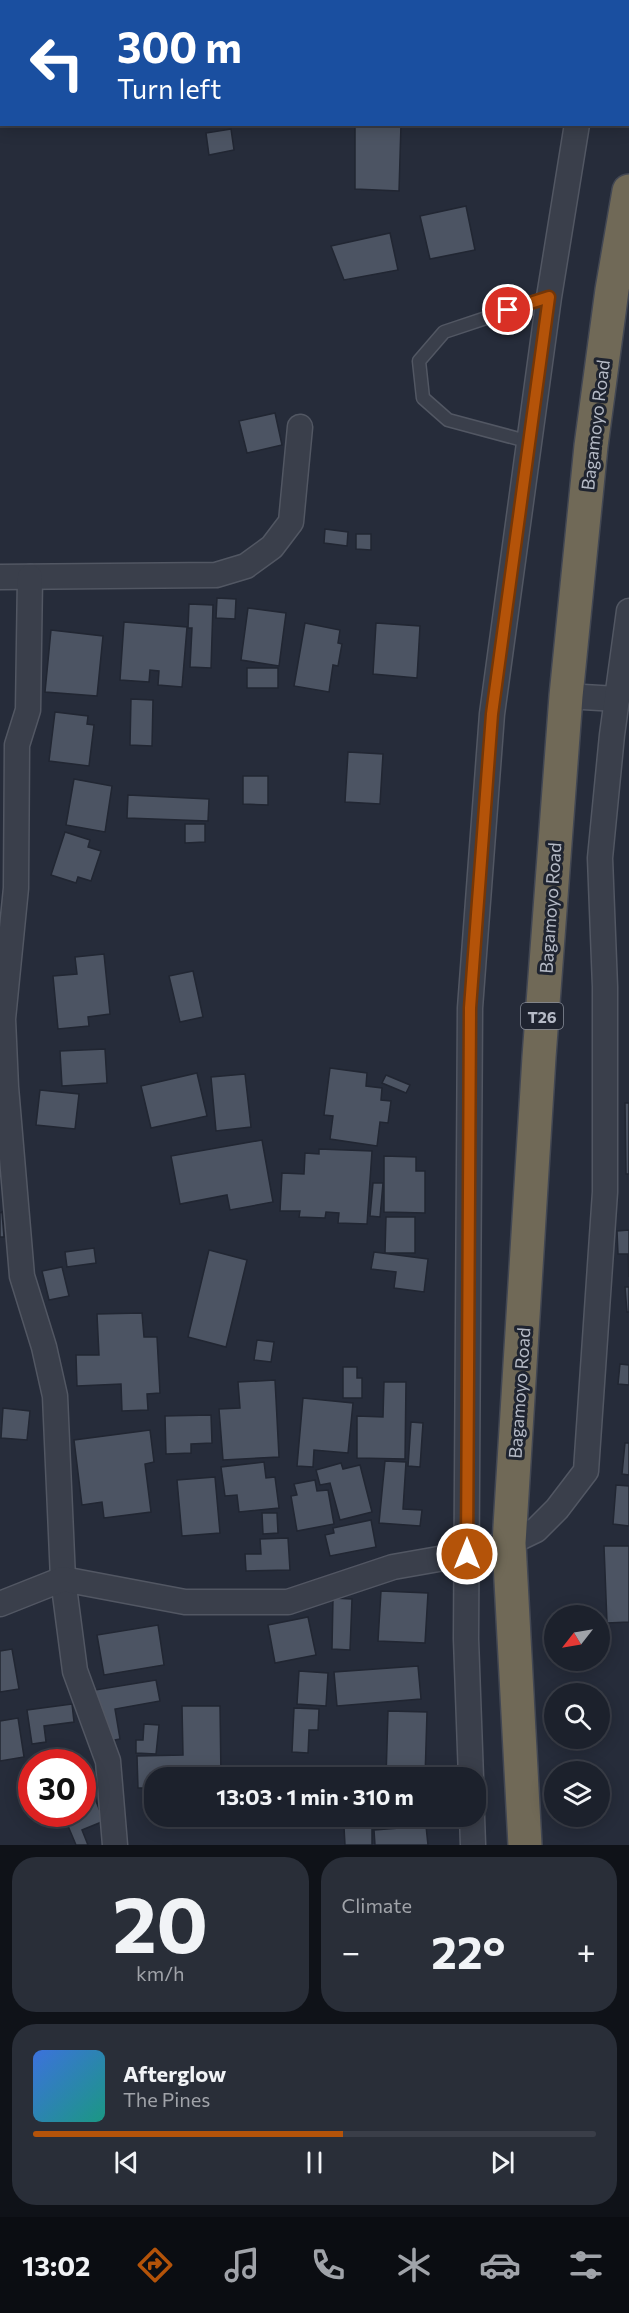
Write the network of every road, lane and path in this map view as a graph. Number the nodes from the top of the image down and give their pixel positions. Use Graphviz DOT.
graph roads {
  1 [pos="577,126"];
  2 [pos="629,191"];
  3 [pos="549,297"];
  4 [pos="300,427"];
  5 [pos="530,442"];
  6 [pos="0,577"];
  7 [pos="30,577"];
  8 [pos="629,611"];
  9 [pos="566,696"];
  10 [pos="617,699"];
  11 [pos="509,1543"];
  12 [pos="467,1554"];
  13 [pos="63,1579"];
  14 [pos="0,1604"];
  15 [pos="471,1767"];
  16 [pos="472,1827"];
  17 [pos="115,1845"];
  18 [pos="473,1845"];
  19 [pos="525,1845"];
  1 -- 3 [label="street"];
  2 -- 9 [label="highway, Bagamoyo Road / T26"];
  3 -- 5 [label="street"];
  3 -- 5 [label="lane"];
  4 -- 7 [label="street"];
  5 -- 12 [label="street"];
  6 -- 7 [label="street"];
  7 -- 13 [label="street"];
  8 -- 10 [label="street"];
  9 -- 10 [label="street"];
  9 -- 11 [label="highway, Bagamoyo Road / T26"];
  10 -- 11 [label="street"];
  11 -- 12 [label="street"];
  11 -- 19 [label="highway, Bagamoyo Road / T26"];
  12 -- 13 [label="street"];
  12 -- 15 [label="street"];
  13 -- 14 [label="street"];
  13 -- 17 [label="street"];
  16 -- 18 [label="street"];
}
